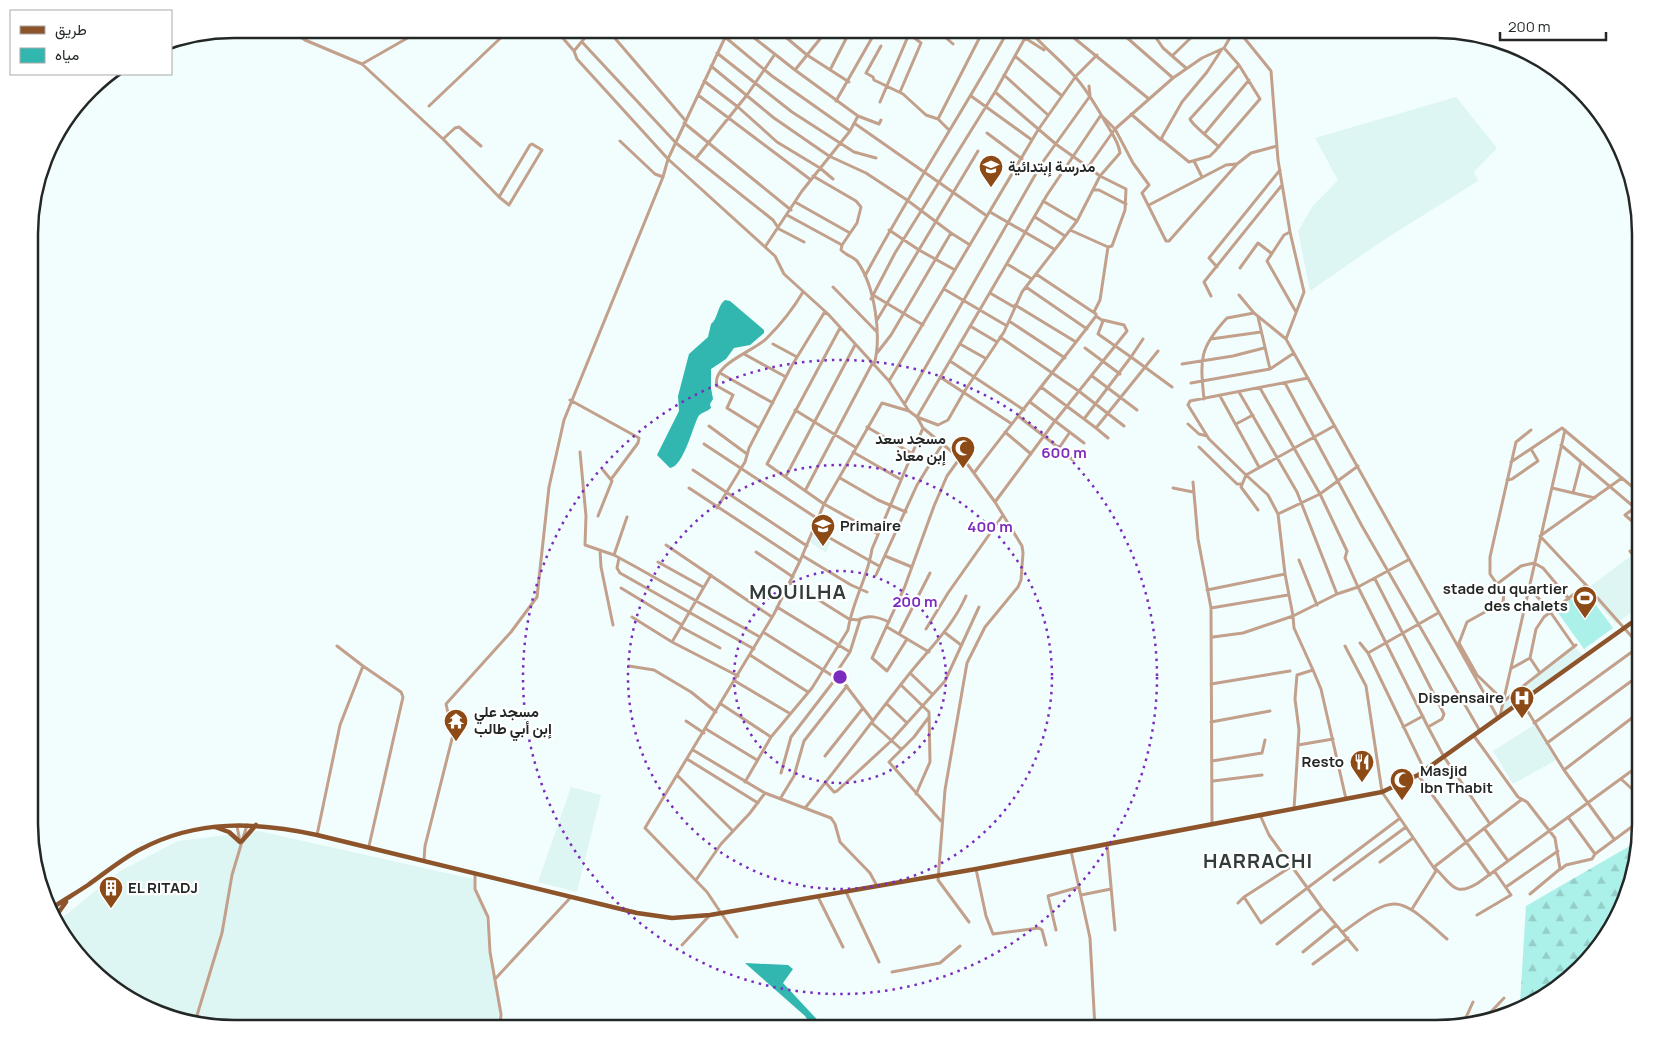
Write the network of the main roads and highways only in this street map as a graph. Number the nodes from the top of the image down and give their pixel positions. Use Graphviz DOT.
graph roads {
  1 [pos="1632,622"];
  2 [pos="256,825"];
  3 [pos="214,826"];
  4 [pos="68,898"];
  5 [pos="56,907"];
  6 [pos="59,912"];
  1 -- 2 [label="main road"];
  2 -- 3 [label="main road"];
  2 -- 3 [label="main road"];
  3 -- 4 [label="main road"];
  4 -- 5 [label="main road"];
  4 -- 6 [label="main road"];
}
